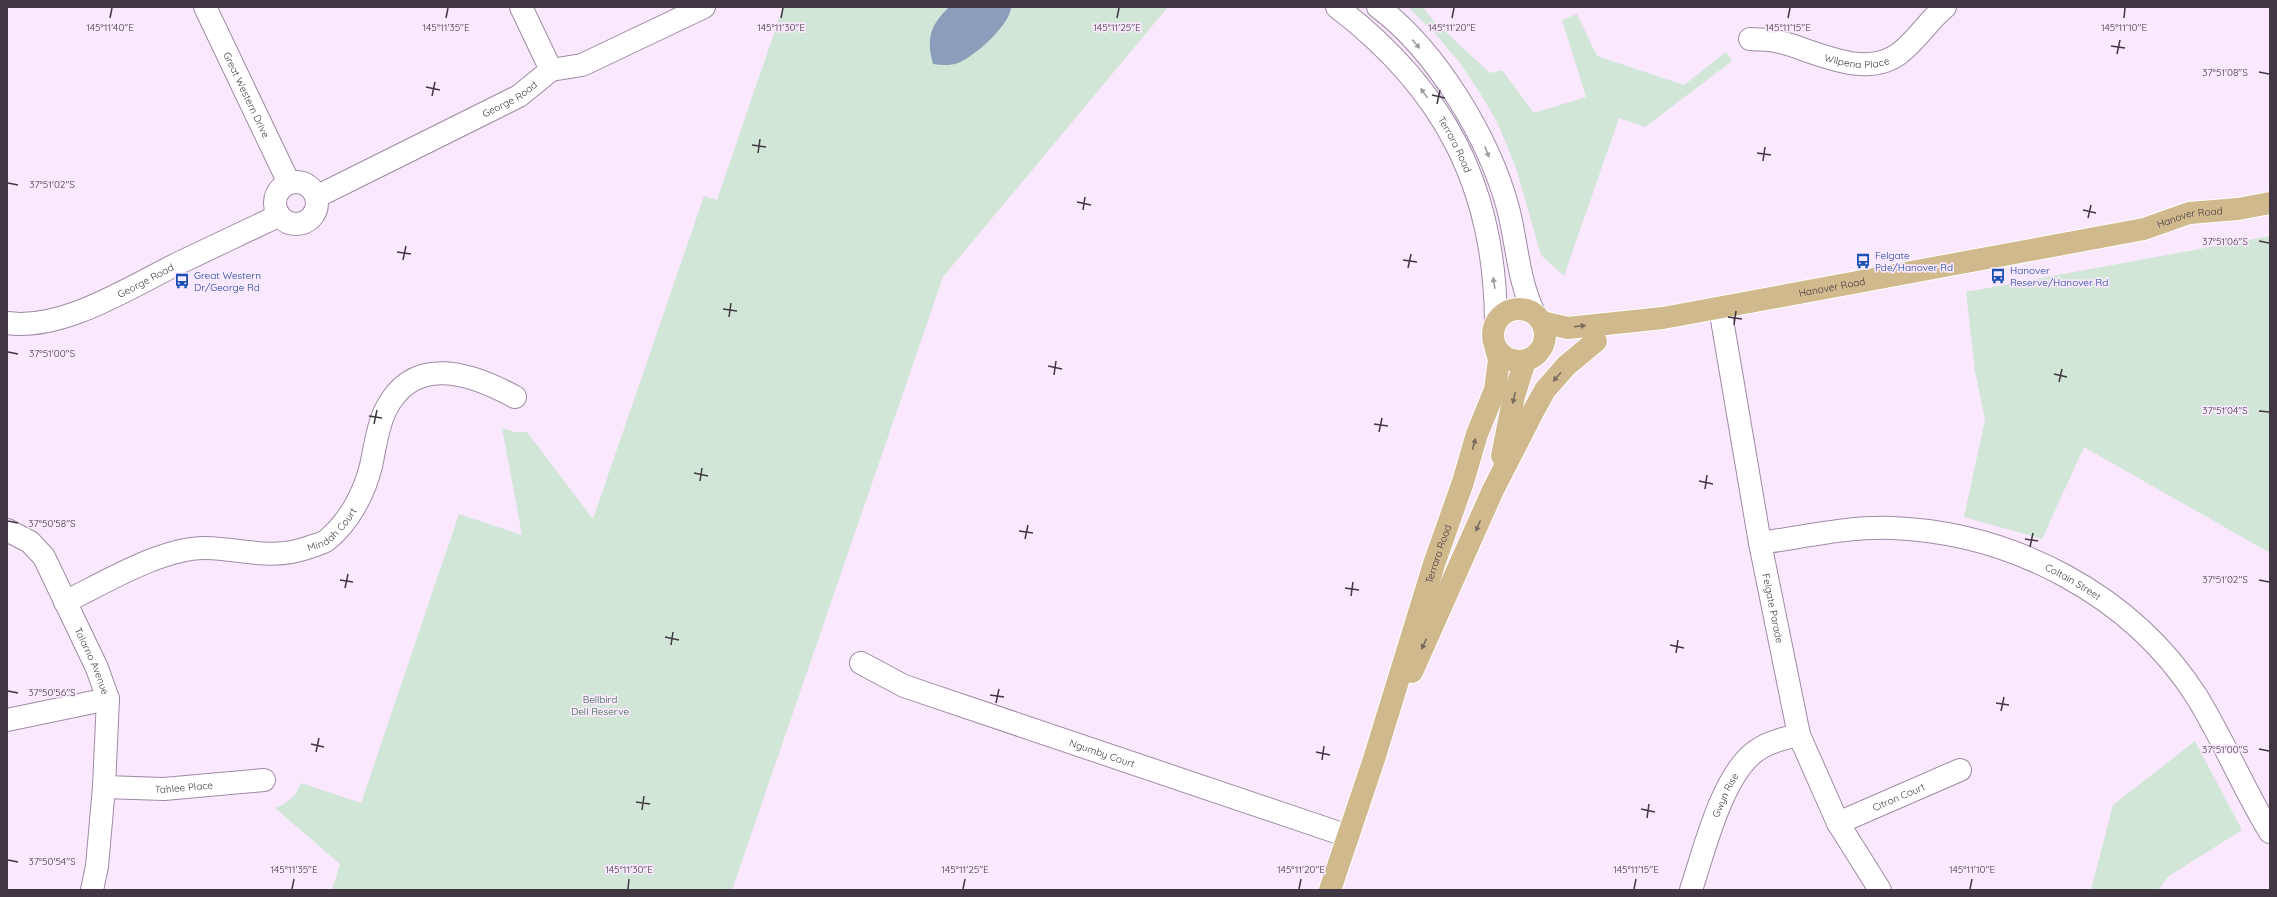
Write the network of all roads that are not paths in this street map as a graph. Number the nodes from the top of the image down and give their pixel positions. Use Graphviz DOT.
graph roads {
  1 [pos="205,7"];
  2 [pos="521,7"];
  3 [pos="704,7"];
  4 [pos="1336,7"];
  5 [pos="1378,7"];
  6 [pos="1945,7"];
  7 [pos="1750,39"];
  8 [pos="551,70"];
  9 [pos="288,183"];
  10 [pos="316,197"];
  11 [pos="2270,203"];
  12 [pos="278,216"];
  13 [pos="1720,308"];
  14 [pos="1538,317"];
  15 [pos="1663,318"];
  16 [pos="1496,322"];
  17 [pos="7,323"];
  18 [pos="1596,341"];
  19 [pos="1496,349"];
  20 [pos="1530,359"];
  21 [pos="515,398"];
  22 [pos="1493,490"];
  23 [pos="7,530"];
  24 [pos="1760,543"];
  25 [pos="65,602"];
  26 [pos="860,663"];
  27 [pos="108,699"];
  28 [pos="7,720"];
  29 [pos="1798,735"];
  30 [pos="1374,760"];
  31 [pos="1960,770"];
  32 [pos="264,780"];
  33 [pos="104,787"];
  34 [pos="1838,823"];
  35 [pos="2270,832"];
  36 [pos="1348,836"];
  37 [pos="92,890"];
  38 [pos="1330,890"];
  39 [pos="1691,890"];
  40 [pos="1880,890"];
  1 -- 9 [label="street, Great Western Drive"];
  2 -- 8 [label="street"];
  3 -- 8 [label="street, George Road"];
  16 -- 4 [label="street, Terrara Road, one-way"];
  5 -- 14 [label="street, one-way"];
  6 -- 7 [label="street, Wilpena Place"];
  8 -- 10 [label="street, George Road"];
  9 -- 10 [label="street"];
  9 -- 12 [label="street"];
  10 -- 12 [label="street"];
  11 -- 13 [label="main road, Hanover Road"];
  12 -- 17 [label="street, George Road"];
  13 -- 15 [label="main road, Hanover Road"];
  13 -- 24 [label="street, Felgate Parade"];
  14 -- 15 [label="main road, Hanover Road, one-way"];
  14 -- 16 [label="main road"];
  14 -- 20 [label="main road"];
  15 -- 18 [label="main road, Hanover Road"];
  16 -- 19 [label="main road"];
  18 -- 20 [label="main road, Hanover Road"];
  18 -- 22 [label="main road, Terrara Road, one-way"];
  19 -- 20 [label="main road"];
  30 -- 19 [label="main road, Terrara Road, one-way"];
  20 -- 22 [label="main road, Terrara Road, one-way"];
  21 -- 25 [label="street, Mindah Court"];
  22 -- 30 [label="main road, Terrara Road, one-way"];
  23 -- 25 [label="street, Talarno Avenue"];
  24 -- 29 [label="street, Felgate Parade"];
  24 -- 35 [label="street, Coltain Street"];
  25 -- 27 [label="street, Talarno Avenue"];
  26 -- 36 [label="street, Ngumby Court"];
  27 -- 28 [label="street"];
  27 -- 33 [label="street, Talarno Avenue"];
  29 -- 34 [label="street, Felgate Parade"];
  29 -- 39 [label="street, Gwyn Rise"];
  30 -- 36 [label="main road, Terrara Road"];
  31 -- 34 [label="street, Citron Court"];
  32 -- 33 [label="street, Tahlee Place"];
  33 -- 37 [label="street, Talarno Avenue"];
  34 -- 40 [label="street, Felgate Parade"];
  36 -- 38 [label="main road, Terrara Road"];
}
